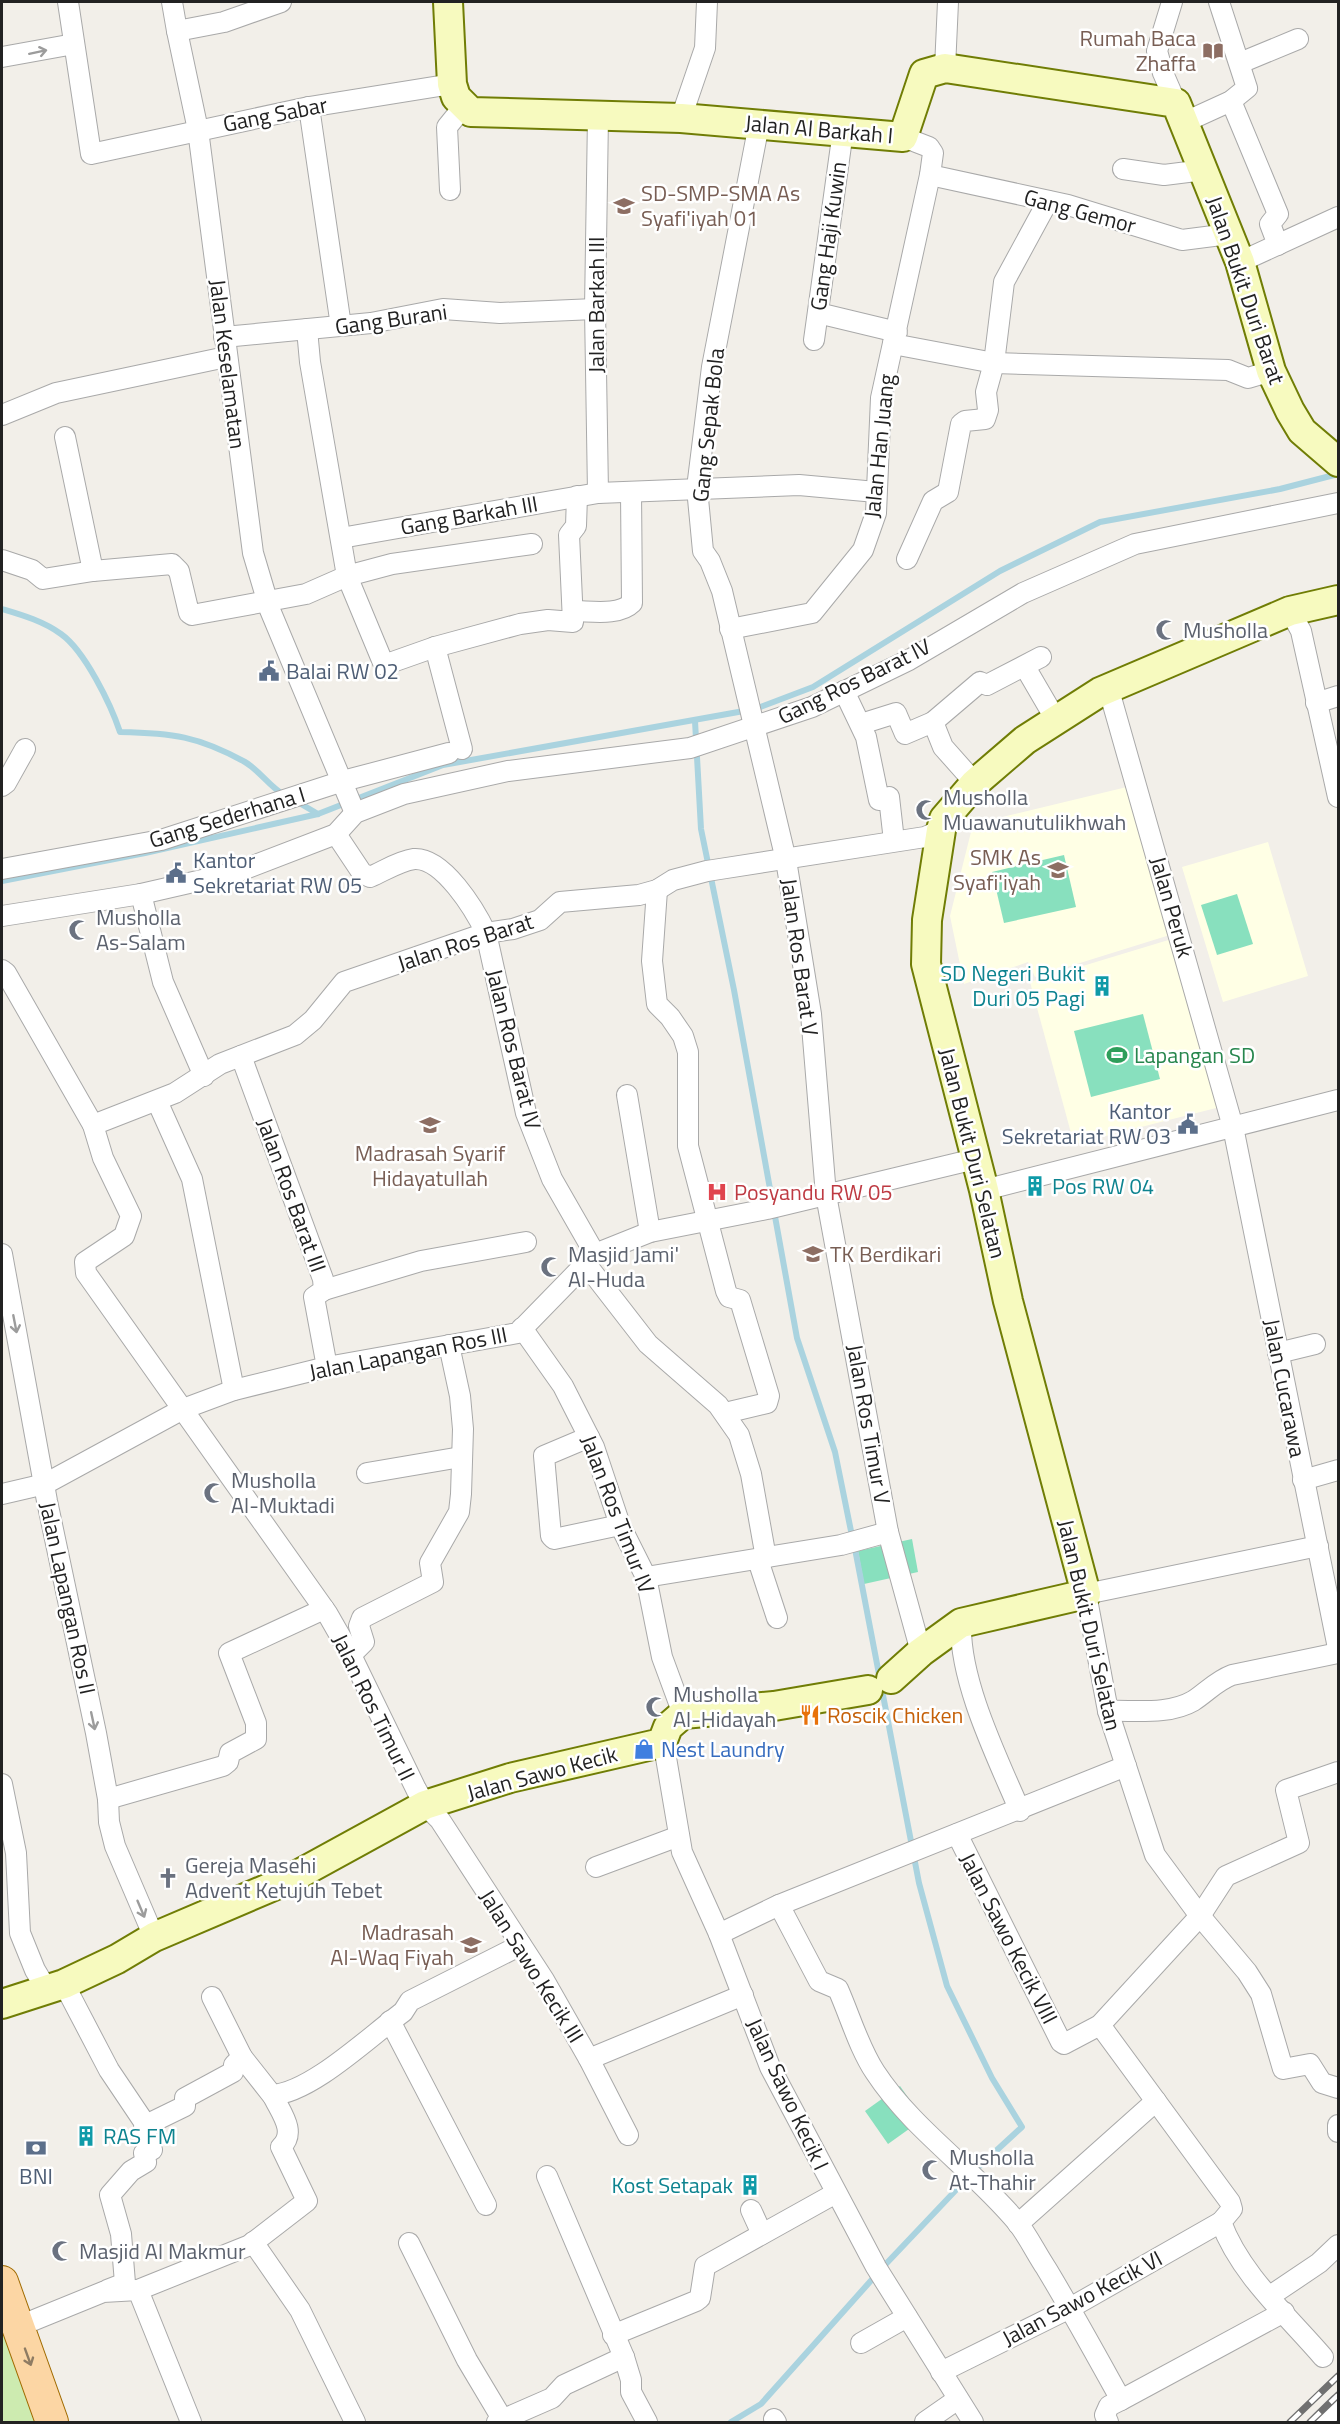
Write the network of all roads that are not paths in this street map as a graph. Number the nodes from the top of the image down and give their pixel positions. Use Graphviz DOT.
graph roads {
  1 [pos="68,2"];
  2 [pos="171,2"];
  3 [pos="281,2"];
  4 [pos="448,2"];
  5 [pos="707,2"];
  6 [pos="948,2"];
  7 [pos="1172,2"];
  8 [pos="1219,2"];
  9 [pos="177,31"];
  10 [pos="1298,39"];
  11 [pos="74,44"];
  12 [pos="2,57"];
  13 [pos="1240,63"];
  14 [pos="945,68"];
  15 [pos="457,96"];
  16 [pos="1231,100"];
  17 [pos="309,107"];
  18 [pos="1181,112"];
  19 [pos="598,116"];
  20 [pos="681,118"];
  21 [pos="759,124"];
  22 [pos="198,130"];
  23 [pos="843,131"];
  24 [pos="903,137"];
  25 [pos="1123,169"];
  26 [pos="1204,170"];
  27 [pos="930,175"];
  28 [pos="450,190"];
  29 [pos="1048,201"];
  30 [pos="1338,217"];
  31 [pos="1229,234"];
  32 [pos="1278,245"];
  33 [pos="1240,262"];
  34 [pos="595,309"];
  35 [pos="818,313"];
  36 [pos="341,326"];
  37 [pos="307,329"];
  38 [pos="895,338"];
  39 [pos="814,340"];
  40 [pos="225,347"];
  41 [pos="994,363"];
  42 [pos="1271,371"];
  43 [pos="2,415"];
  44 [pos="65,437"];
  45 [pos="1338,462"];
  46 [pos="698,488"];
  47 [pos="632,492"];
  48 [pos="876,492"];
  49 [pos="598,493"];
  50 [pos="577,496"];
  51 [pos="1338,504"];
  52 [pos="340,538"];
  53 [pos="532,544"];
  54 [pos="907,559"];
  55 [pos="2,560"];
  56 [pos="93,571"];
  57 [pos="347,576"];
  58 [pos="267,599"];
  59 [pos="1338,600"];
  60 [pos="574,611"];
  61 [pos="1290,611"];
  62 [pos="730,629"];
  63 [pos="435,647"];
  64 [pos="1041,657"];
  65 [pos="1029,672"];
  66 [pos="1108,687"];
  67 [pos="844,691"];
  68 [pos="1338,696"];
  69 [pos="1316,703"];
  70 [pos="753,718"];
  71 [pos="1056,720"];
  72 [pos="933,722"];
  73 [pos="861,724"];
  74 [pos="25,749"];
  75 [pos="975,783"];
  76 [pos="2,786"];
  77 [pos="344,786"];
  78 [pos="1338,797"];
  79 [pos="355,812"];
  80 [pos="941,830"];
  81 [pos="336,834"];
  82 [pos="894,841"];
  83 [pos="786,860"];
  84 [pos="2,869"];
  85 [pos="657,890"];
  86 [pos="141,894"];
  87 [pos="2,916"];
  88 [pos="486,933"];
  89 [pos="2,970"];
  90 [pos="241,1056"];
  91 [pos="204,1076"];
  92 [pos="627,1095"];
  93 [pos="1338,1100"];
  94 [pos="157,1101"];
  95 [pos="93,1125"];
  96 [pos="1233,1127"];
  97 [pos="975,1159"];
  98 [pos="984,1190"];
  99 [pos="826,1194"];
  100 [pos="706,1221"];
  101 [pos="650,1232"];
  102 [pos="526,1242"];
  103 [pos="591,1259"];
  104 [pos="2,1262"];
  105 [pos="324,1290"];
  106 [pos="522,1328"];
  107 [pos="1315,1344"];
  108 [pos="449,1345"];
  109 [pos="1278,1353"];
  110 [pos="327,1367"];
  111 [pos="234,1390"];
  112 [pos="183,1409"];
  113 [pos="725,1413"];
  114 [pos="589,1437"];
  115 [pos="461,1457"];
  116 [pos="1338,1470"];
  117 [pos="367,1473"];
  118 [pos="1306,1480"];
  119 [pos="45,1484"];
  120 [pos="2,1494"];
  121 [pos="620,1525"];
  122 [pos="888,1532"];
  123 [pos="1318,1546"];
  124 [pos="762,1559"];
  125 [pos="646,1577"];
  126 [pos="1086,1594"];
  127 [pos="324,1609"];
  128 [pos="777,1618"];
  129 [pos="1336,1621"];
  130 [pos="961,1623"];
  131 [pos="1338,1651"];
  132 [pos="921,1652"];
  133 [pos="351,1655"];
  134 [pos="1108,1711"];
  135 [pos="683,1714"];
  136 [pos="663,1740"];
  137 [pos="1126,1766"];
  138 [pos="1338,1772"];
  139 [pos="2,1785"];
  140 [pos="108,1799"];
  141 [pos="425,1805"];
  142 [pos="1020,1811"];
  143 [pos="957,1834"];
  144 [pos="679,1836"];
  145 [pos="597,1867"];
  146 [pos="779,1905"];
  147 [pos="1200,1916"];
  148 [pos="719,1934"];
  149 [pos="154,1937"];
  150 [pos="521,1945"];
  151 [pos="56,1987"];
  152 [pos="743,1995"];
  153 [pos="212,1997"];
  154 [pos="2,2004"];
  155 [pos="390,2021"];
  156 [pos="1100,2025"];
  157 [pos="242,2057"];
  158 [pos="589,2059"];
  159 [pos="1338,2088"];
  160 [pos="273,2096"];
  161 [pos="1156,2101"];
  162 [pos="146,2125"];
  163 [pos="1338,2125"];
  164 [pos="1338,2132"];
  165 [pos="628,2135"];
  166 [pos="547,2176"];
  167 [pos="836,2193"];
  168 [pos="486,2205"];
  169 [pos="751,2210"];
  170 [pos="1221,2222"];
  171 [pos="1018,2224"];
  172 [pos="762,2234"];
  173 [pos="253,2242"];
  174 [pos="409,2243"];
  175 [pos="1338,2245"];
  176 [pos="2,2282"];
  177 [pos="138,2290"];
  178 [pos="103,2292"];
  179 [pos="1270,2296"];
  180 [pos="1070,2308"];
  181 [pos="1284,2312"];
  182 [pos="907,2317"];
  183 [pos="17,2327"];
  184 [pos="613,2335"];
  185 [pos="861,2343"];
  186 [pos="624,2357"];
  187 [pos="1323,2357"];
  188 [pos="941,2373"];
  189 [pos="958,2399"];
  190 [pos="1121,2400"];
  191 [pos="1338,2405"];
  192 [pos="52,2422"];
  193 [pos="191,2422"];
  194 [pos="355,2422"];
  195 [pos="501,2422"];
  196 [pos="647,2422"];
  197 [pos="925,2422"];
  198 [pos="973,2422"];
  199 [pos="1108,2422"];
  200 [pos="1321,2422"];
  1 -- 11 [label="street"];
  2 -- 9 [label="street, Gang Sabar"];
  3 -- 9 [label="street"];
  4 -- 15 [label="street"];
  5 -- 20 [label="street"];
  6 -- 14 [label="street"];
  7 -- 18 [label="street"];
  8 -- 13 [label="street"];
  9 -- 22 [label="street, Gang Sabar"];
  10 -- 13 [label="street"];
  12 -- 11 [label="street, one-way"];
  11 -- 22 [label="street"];
  13 -- 16 [label="street"];
  14 -- 18 [label="street"];
  14 -- 24 [label="street, Jalan Al Barkah I"];
  15 -- 17 [label="street, Gang Sabar"];
  15 -- 19 [label="street, Jalan Al Barkah I"];
  15 -- 28 [label="street"];
  16 -- 18 [label="street"];
  16 -- 32 [label="street"];
  17 -- 22 [label="street, Gang Sabar"];
  17 -- 36 [label="street"];
  18 -- 26 [label="street, Jalan Bukit Duri Barat"];
  19 -- 20 [label="street, Jalan Al Barkah I"];
  19 -- 34 [label="street, Jalan Barkah III"];
  20 -- 21 [label="street, Jalan Al Barkah I"];
  21 -- 23 [label="street, Jalan Al Barkah I"];
  21 -- 46 [label="street, Gang Sepak Bola"];
  22 -- 40 [label="street, Jalan Keselamatan"];
  23 -- 24 [label="street, Jalan Al Barkah I"];
  23 -- 35 [label="street, Gang Haji Kuwin"];
  24 -- 27 [label="street"];
  25 -- 26 [label="street"];
  26 -- 31 [label="street, Jalan Bukit Duri Barat"];
  27 -- 29 [label="street, Gang Gemor"];
  27 -- 38 [label="street"];
  29 -- 31 [label="street, Gang Gemor"];
  29 -- 41 [label="street"];
  30 -- 32 [label="street"];
  31 -- 33 [label="street, Jalan Bukit Duri Barat"];
  32 -- 33 [label="street"];
  33 -- 42 [label="street, Jalan Bukit Duri Barat"];
  34 -- 36 [label="street, Gang Burani"];
  34 -- 49 [label="street, Jalan Barkah III"];
  35 -- 38 [label="street"];
  35 -- 39 [label="street, Gang Haji Kuwin"];
  36 -- 37 [label="street, Gang Burani"];
  37 -- 40 [label="street, Gang Burani"];
  37 -- 52 [label="street"];
  38 -- 41 [label="street, Jalan Han Juang"];
  38 -- 48 [label="street, Jalan Han Juang"];
  40 -- 43 [label="street, Gang Burani"];
  40 -- 58 [label="street, Jalan Keselamatan"];
  41 -- 42 [label="street, Jalan Han Juang"];
  41 -- 54 [label="street"];
  42 -- 45 [label="street, Jalan Bukit Duri Barat"];
  44 -- 56 [label="street"];
  46 -- 47 [label="street, Gang Barkah III"];
  46 -- 48 [label="street, Gang Barkah III"];
  46 -- 62 [label="street, Gang Sepak Bola"];
  47 -- 49 [label="street, Gang Barkah III"];
  47 -- 60 [label="street"];
  48 -- 62 [label="street, Jalan Han Juang"];
  49 -- 50 [label="street, Gang Barkah III"];
  50 -- 52 [label="street, Gang Barkah III"];
  50 -- 60 [label="street"];
  51 -- 67 [label="street, Gang Ros Barat IV"];
  52 -- 57 [label="street"];
  53 -- 57 [label="street"];
  55 -- 56 [label="street"];
  56 -- 58 [label="street"];
  57 -- 58 [label="street"];
  57 -- 63 [label="street"];
  58 -- 77 [label="street, Jalan Keselamatan"];
  59 -- 61 [label="street, Jalan Bukit Duri Selatan"];
  60 -- 63 [label="street"];
  61 -- 66 [label="street, Jalan Bukit Duri Selatan"];
  61 -- 69 [label="street"];
  62 -- 70 [label="street, Gang Sepak Bola"];
  63 -- 77 [label="street, Gang Sederhana I"];
  64 -- 72 [label="street"];
  65 -- 71 [label="street"];
  66 -- 71 [label="street, Jalan Bukit Duri Selatan"];
  66 -- 96 [label="street, Jalan Peruk"];
  67 -- 70 [label="street, Gang Ros Barat IV"];
  67 -- 73 [label="street"];
  68 -- 69 [label="street"];
  69 -- 78 [label="street"];
  70 -- 79 [label="street, Gang Ros Barat IV"];
  70 -- 83 [label="street, Jalan Ros Barat V"];
  71 -- 75 [label="street, Jalan Bukit Duri Selatan"];
  72 -- 73 [label="street"];
  72 -- 75 [label="street"];
  73 -- 82 [label="street"];
  74 -- 76 [label="street"];
  75 -- 80 [label="street, Jalan Bukit Duri Selatan"];
  77 -- 79 [label="street, Jalan Keselamatan"];
  77 -- 84 [label="street, Gang Sederhana I"];
  79 -- 81 [label="street"];
  80 -- 82 [label="street, Jalan Ros Barat"];
  80 -- 97 [label="street, Jalan Bukit Duri Selatan"];
  81 -- 86 [label="street"];
  81 -- 88 [label="street, Jalan Ros Barat IV"];
  82 -- 83 [label="street, Jalan Ros Barat"];
  83 -- 85 [label="street, Jalan Ros Barat"];
  83 -- 99 [label="street, Jalan Ros Barat V"];
  85 -- 88 [label="street, Jalan Ros Barat"];
  85 -- 100 [label="street"];
  86 -- 87 [label="street"];
  86 -- 91 [label="street"];
  88 -- 90 [label="street, Jalan Ros Barat"];
  88 -- 103 [label="street, Jalan Ros Barat IV"];
  89 -- 95 [label="street"];
  90 -- 91 [label="street, Jalan Ros Barat"];
  90 -- 105 [label="street, Jalan Ros Barat III"];
  91 -- 94 [label="street, Jalan Ros Barat"];
  92 -- 101 [label="street"];
  93 -- 96 [label="street"];
  94 -- 95 [label="street, Jalan Ros Barat"];
  94 -- 111 [label="street"];
  95 -- 112 [label="street, Jalan Ros Timur II"];
  96 -- 98 [label="street"];
  96 -- 109 [label="street, Jalan Cucarawa"];
  97 -- 98 [label="street, Jalan Bukit Duri Selatan"];
  97 -- 99 [label="street, Jalan Lapangan Ros III"];
  98 -- 126 [label="street, Jalan Bukit Duri Selatan"];
  99 -- 100 [label="street, Jalan Lapangan Ros III"];
  99 -- 122 [label="street, Jalan Ros Timur V"];
  100 -- 101 [label="street, Jalan Lapangan Ros III"];
  100 -- 113 [label="street"];
  101 -- 103 [label="street, Jalan Lapangan Ros III"];
  102 -- 105 [label="street"];
  103 -- 106 [label="street, Jalan Lapangan Ros III"];
  103 -- 113 [label="street, Jalan Ros Barat IV"];
  104 -- 119 [label="street, Jalan Lapangan Ros II, one-way"];
  105 -- 110 [label="street, Jalan Ros Barat III"];
  106 -- 108 [label="street, Jalan Lapangan Ros III"];
  106 -- 114 [label="street, Jalan Ros Timur IV"];
  107 -- 109 [label="street"];
  108 -- 110 [label="street, Jalan Lapangan Ros III"];
  108 -- 115 [label="street"];
  109 -- 118 [label="street, Jalan Cucarawa"];
  110 -- 111 [label="street, Jalan Lapangan Ros III"];
  111 -- 112 [label="street, Jalan Lapangan Ros III"];
  112 -- 119 [label="street, Jalan Lapangan Ros III"];
  112 -- 127 [label="street, Jalan Ros Timur II"];
  113 -- 124 [label="street, Jalan Ros Barat IV"];
  114 -- 121 [label="street, Jalan Ros Timur IV"];
  114 -- 121 [label="street"];
  115 -- 117 [label="street"];
  115 -- 133 [label="street"];
  116 -- 118 [label="street"];
  118 -- 123 [label="street, Jalan Cucarawa"];
  119 -- 120 [label="street, Jalan Lapangan Ros III"];
  119 -- 140 [label="street, Jalan Lapangan Ros II, one-way"];
  121 -- 125 [label="street, Jalan Ros Timur IV"];
  122 -- 124 [label="street"];
  122 -- 132 [label="street, Jalan Ros Timur V"];
  123 -- 126 [label="street"];
  123 -- 129 [label="street, Jalan Cucarawa"];
  124 -- 125 [label="street"];
  124 -- 128 [label="street, Jalan Ros Barat IV"];
  125 -- 135 [label="street, Jalan Ros Timur IV"];
  126 -- 130 [label="street"];
  126 -- 134 [label="street, Jalan Bukit Duri Selatan"];
  127 -- 133 [label="street, Jalan Ros Timur II"];
  127 -- 140 [label="street"];
  129 -- 131 [label="street, Jalan Cucarawa"];
  130 -- 132 [label="street"];
  130 -- 142 [label="street"];
  131 -- 134 [label="street"];
  132 -- 135 [label="street"];
  133 -- 141 [label="street, Jalan Ros Timur II"];
  134 -- 137 [label="street, Jalan Bukit Duri Selatan"];
  135 -- 136 [label="street"];
  136 -- 141 [label="street, Jalan Sawo Kecik"];
  136 -- 144 [label="street, Jalan Sawo Kecik I"];
  137 -- 142 [label="street"];
  137 -- 147 [label="street, Jalan Bukit Duri Selatan"];
  138 -- 147 [label="street"];
  139 -- 151 [label="street"];
  140 -- 149 [label="street, Jalan Lapangan Ros II, one-way"];
  141 -- 149 [label="street, Jalan Sawo Kecik"];
  141 -- 150 [label="street, Jalan Sawo Kecik III"];
  142 -- 143 [label="street"];
  143 -- 146 [label="street"];
  143 -- 156 [label="street, Jalan Sawo Kecik VIII"];
  144 -- 145 [label="street"];
  144 -- 148 [label="street, Jalan Sawo Kecik I"];
  146 -- 148 [label="street"];
  146 -- 171 [label="street"];
  147 -- 156 [label="street"];
  147 -- 159 [label="street, Jalan Bukit Duri Selatan"];
  148 -- 152 [label="street, Jalan Sawo Kecik I"];
  149 -- 151 [label="street, Jalan Sawo Kecik"];
  150 -- 155 [label="street"];
  150 -- 158 [label="street, Jalan Sawo Kecik III"];
  151 -- 154 [label="street, Jalan Sawo Kecik"];
  151 -- 162 [label="street"];
  152 -- 158 [label="street"];
  152 -- 167 [label="street, Jalan Sawo Kecik I"];
  153 -- 157 [label="street"];
  155 -- 160 [label="street"];
  155 -- 168 [label="street"];
  156 -- 161 [label="street"];
  157 -- 160 [label="street"];
  157 -- 162 [label="street"];
  158 -- 165 [label="street, Jalan Sawo Kecik III"];
  160 -- 173 [label="street"];
  161 -- 170 [label="street"];
  161 -- 171 [label="street"];
  162 -- 178 [label="street"];
  163 -- 164 [label="street"];
  166 -- 184 [label="street"];
  167 -- 172 [label="street"];
  167 -- 182 [label="street, Jalan Sawo Kecik I"];
  169 -- 172 [label="street"];
  170 -- 179 [label="street"];
  170 -- 180 [label="street, Jalan Sawo Kecik VI"];
  171 -- 180 [label="street"];
  172 -- 184 [label="street"];
  173 -- 177 [label="street"];
  173 -- 194 [label="street"];
  174 -- 195 [label="street"];
  175 -- 179 [label="street"];
  176 -- 183 [label="main road"];
  177 -- 178 [label="street"];
  177 -- 193 [label="street"];
  178 -- 183 [label="street"];
  179 -- 181 [label="street"];
  180 -- 188 [label="street, Jalan Sawo Kecik VI"];
  180 -- 190 [label="street"];
  181 -- 187 [label="street"];
  181 -- 190 [label="street"];
  182 -- 185 [label="street"];
  182 -- 188 [label="street, Jalan Sawo Kecik I"];
  183 -- 192 [label="main road, one-way"];
  184 -- 186 [label="street"];
  186 -- 195 [label="street"];
  186 -- 196 [label="street"];
  188 -- 189 [label="street, Jalan Sawo Kecik I"];
  189 -- 197 [label="street"];
  189 -- 198 [label="street, Jalan Sawo Kecik I"];
  190 -- 199 [label="street"];
  191 -- 200 [label="street"];
}
